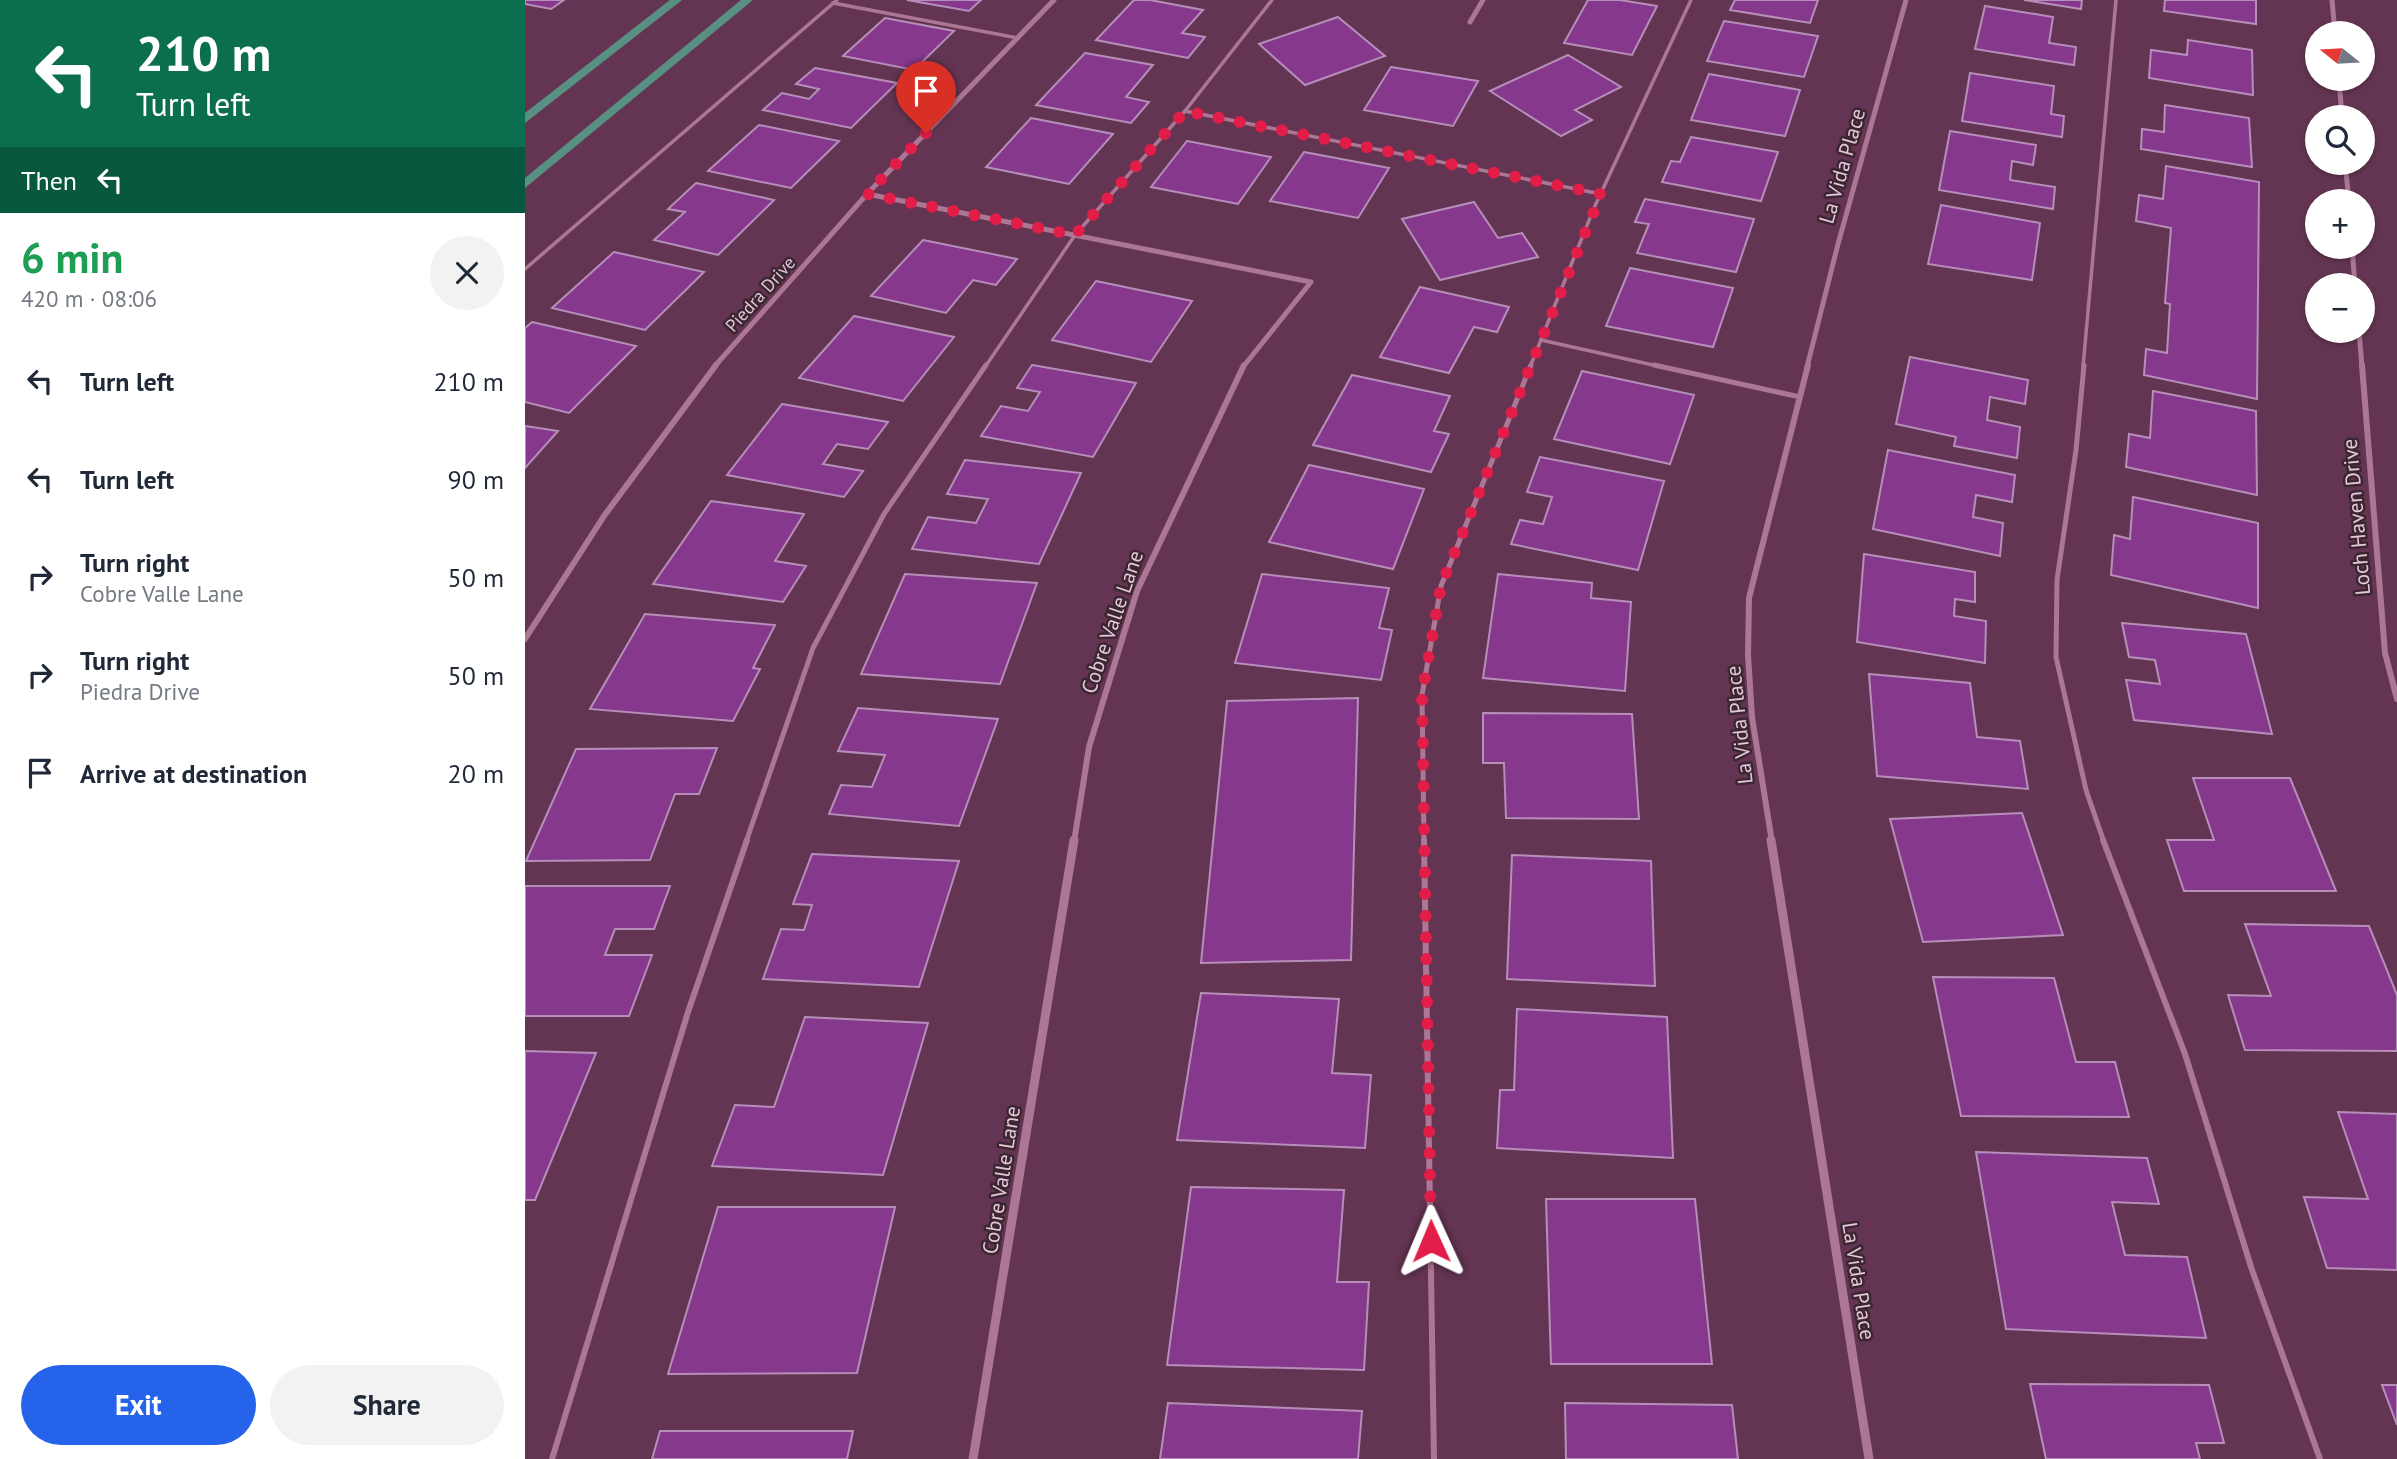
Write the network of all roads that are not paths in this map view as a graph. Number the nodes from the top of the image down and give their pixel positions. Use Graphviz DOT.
graph roads {
  1 [pos="677,0"];
  2 [pos="748,0"];
  3 [pos="1054,0"];
  4 [pos="1272,0"];
  5 [pos="1483,0"];
  6 [pos="1691,0"];
  7 [pos="1906,0"];
  8 [pos="2116,0"];
  9 [pos="2332,0"];
  10 [pos="835,2"];
  11 [pos="2334,21"];
  12 [pos="1470,22"];
  13 [pos="1018,38"];
  14 [pos="1185,111"];
  15 [pos="525,119"];
  16 [pos="525,184"];
  17 [pos="867,194"];
  18 [pos="1601,194"];
  19 [pos="1075,235"];
  20 [pos="525,269"];
  21 [pos="1541,340"];
  22 [pos="2360,343"];
  23 [pos="1800,397"];
  24 [pos="525,639"];
  25 [pos="2397,699"];
  26 [pos="552,1459"];
  27 [pos="972,1459"];
  28 [pos="1434,1459"];
  29 [pos="1870,1459"];
  30 [pos="2320,1459"];
  1 -- 15 [label="main road"];
  2 -- 16 [label="main road"];
  3 -- 13 [label="street, Piedra Drive"];
  4 -- 14 [label="lane"];
  5 -- 12 [label="street"];
  6 -- 18 [label="lane"];
  7 -- 23 [label="street, La Vida Place"];
  8 -- 30 [label="lane"];
  9 -- 11 [label="street"];
  10 -- 13 [label="lane"];
  10 -- 20 [label="lane"];
  13 -- 17 [label="street, Piedra Drive"];
  14 -- 18 [label="lane"];
  14 -- 19 [label="lane"];
  17 -- 19 [label="street, Cobre Valle Lane"];
  17 -- 24 [label="street, Piedra Drive"];
  18 -- 21 [label="lane"];
  19 -- 26 [label="lane"];
  19 -- 27 [label="street, Cobre Valle Lane"];
  21 -- 23 [label="lane"];
  21 -- 28 [label="lane"];
  22 -- 25 [label="street, Loch Haven Drive"];
  23 -- 29 [label="street, La Vida Place"];
}
